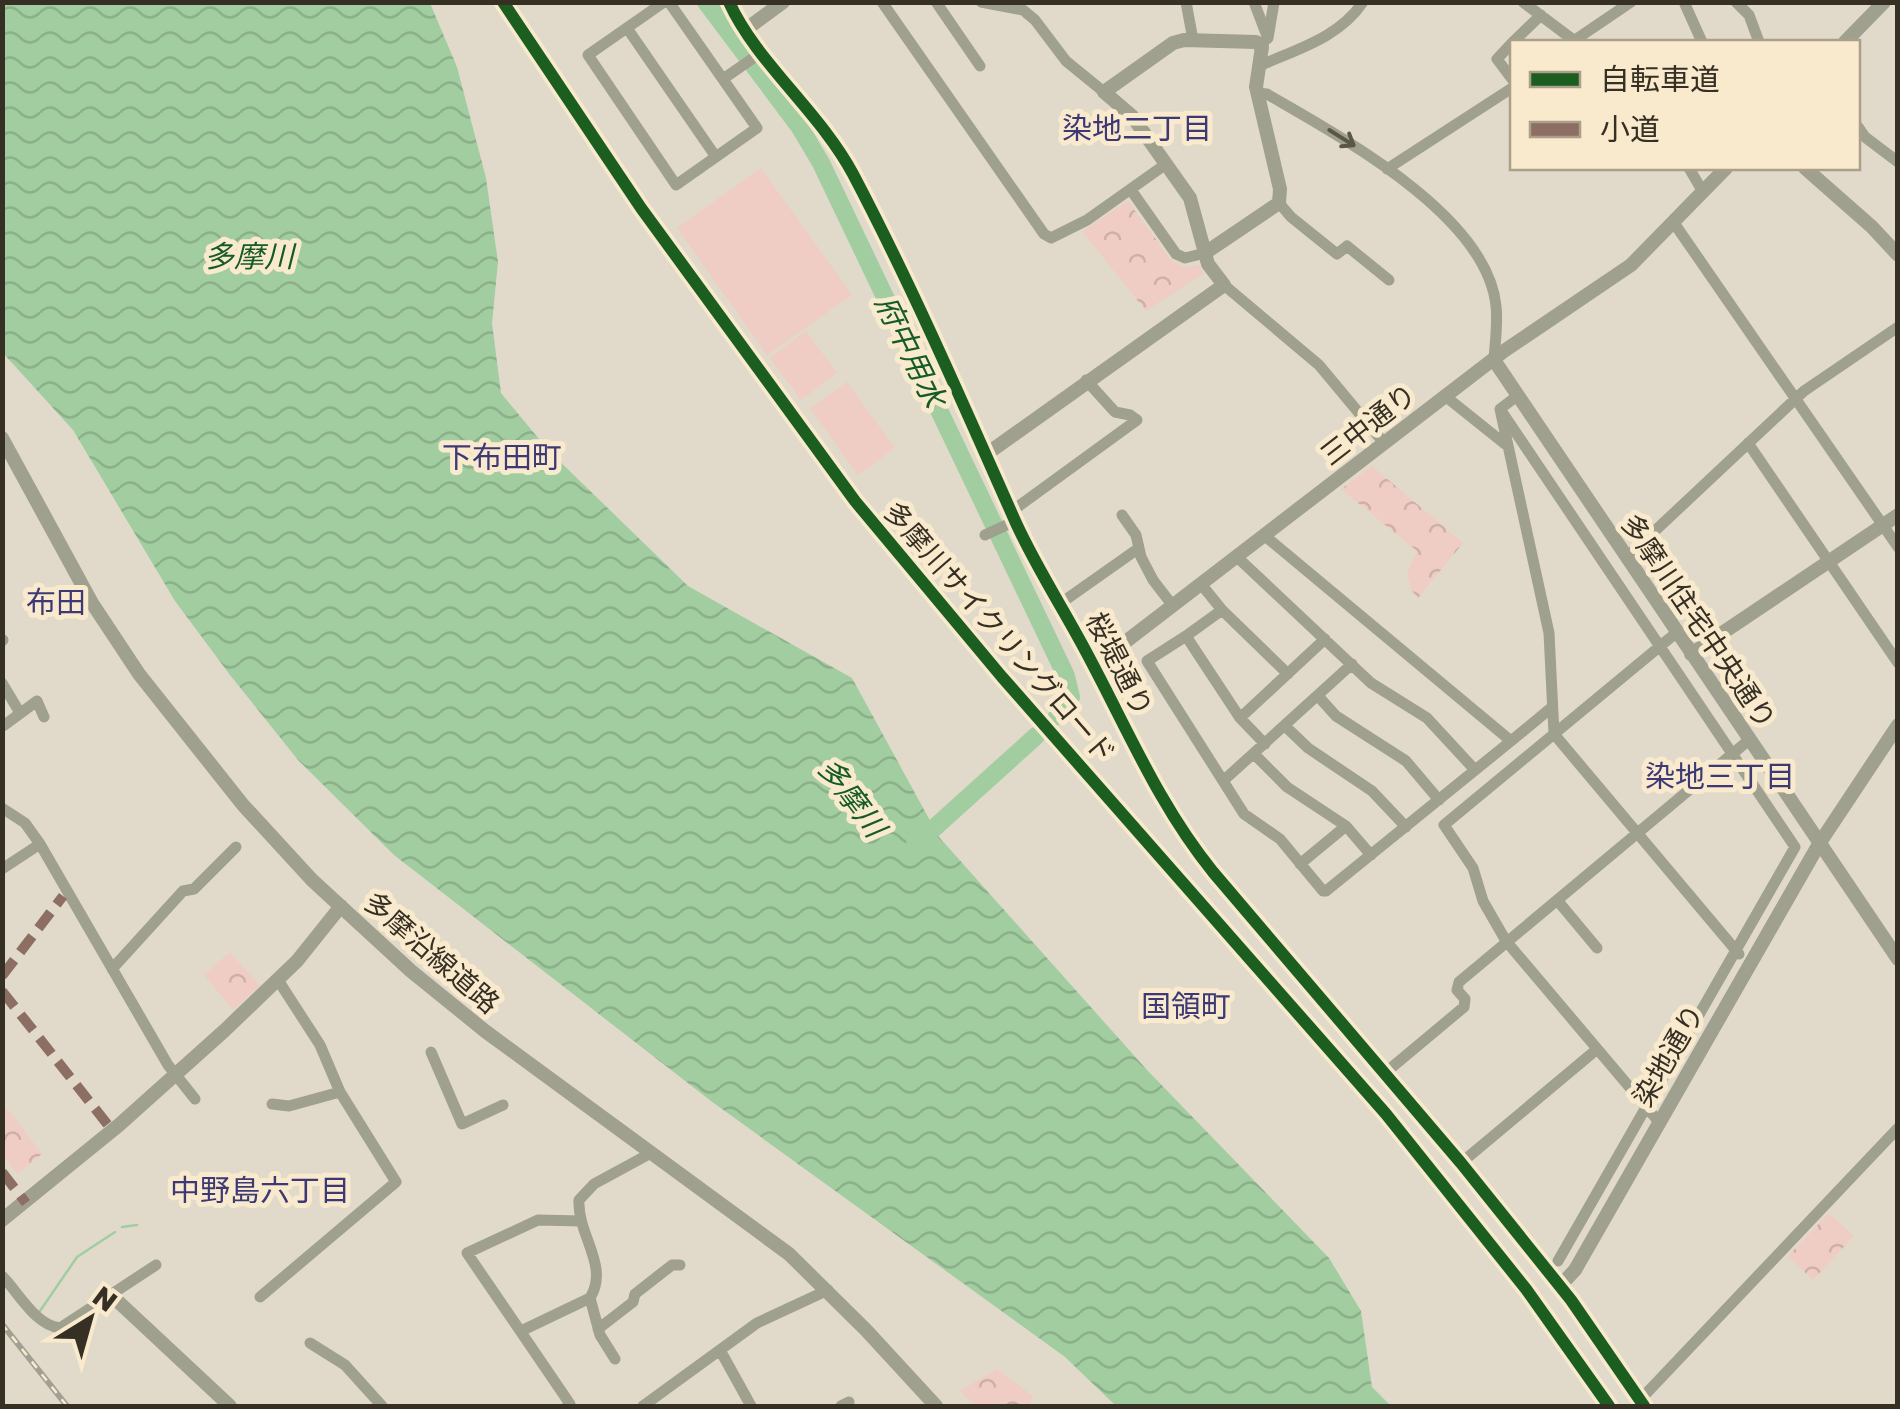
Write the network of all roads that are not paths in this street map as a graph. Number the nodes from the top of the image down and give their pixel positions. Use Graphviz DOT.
graph roads {
  1 [pos="667,2"];
  2 [pos="729,2"];
  3 [pos="782,2"];
  4 [pos="882,2"];
  5 [pos="936,2"];
  6 [pos="981,2"];
  7 [pos="1186,2"];
  8 [pos="1254,2"];
  9 [pos="1274,2"];
  10 [pos="1364,2"];
  11 [pos="1524,2"];
  12 [pos="1631,2"];
  13 [pos="1684,2"];
  14 [pos="1736,2"];
  15 [pos="1884,2"];
  16 [pos="1541,15"];
  17 [pos="627,28"];
  18 [pos="745,30"];
  19 [pos="1193,40"];
  20 [pos="1516,40"];
  21 [pos="1572,40"];
  22 [pos="1577,40"];
  23 [pos="1701,40"];
  24 [pos="1758,40"];
  25 [pos="1848,40"];
  26 [pos="1264,41"];
  27 [pos="1510,46"];
  28 [pos="759,54"];
  29 [pos="980,66"];
  30 [pos="1259,66"];
  31 [pos="1510,76"];
  32 [pos="723,79"];
  33 [pos="1510,89"];
  34 [pos="1104,92"];
  35 [pos="1257,93"];
  36 [pos="1860,130"];
  37 [pos="1895,156"];
  38 [pos="716,157"];
  39 [pos="1166,164"];
  40 [pos="1386,168"];
  41 [pos="1691,170"];
  42 [pos="1724,170"];
  43 [pos="1807,170"];
  44 [pos="1130,190"];
  45 [pos="1703,192"];
  46 [pos="1280,203"];
  47 [pos="1674,224"];
  48 [pos="1205,253"];
  49 [pos="1898,254"];
  50 [pos="1389,280"];
  51 [pos="1224,285"];
  52 [pos="1898,327"];
  53 [pos="1494,360"];
  54 [pos="1086,380"];
  55 [pos="1445,396"];
  56 [pos="1517,396"];
  57 [pos="1795,399"];
  58 [pos="1500,408"];
  59 [pos="2,438"];
  60 [pos="1384,443"];
  61 [pos="1748,443"];
  62 [pos="1505,444"];
  63 [pos="988,453"];
  64 [pos="1122,515"];
  65 [pos="1898,515"];
  66 [pos="1011,519"];
  67 [pos="1882,525"];
  68 [pos="987,534"];
  69 [pos="1265,536"];
  70 [pos="1898,547"];
  71 [pos="1139,548"];
  72 [pos="1237,558"];
  73 [pos="1626,558"];
  74 [pos="1828,562"];
  75 [pos="1201,584"];
  76 [pos="1061,603"];
  77 [pos="1173,606"];
  78 [pos="1222,610"];
  79 [pos="1676,632"];
  80 [pos="1186,636"];
  81 [pos="1325,639"];
  82 [pos="1660,646"];
  83 [pos="1691,654"];
  84 [pos="1898,663"];
  85 [pos="1352,664"];
  86 [pos="1094,666"];
  87 [pos="1288,674"];
  88 [pos="2,683"];
  89 [pos="1318,696"];
  90 [pos="1551,708"];
  91 [pos="20,713"];
  92 [pos="44,717"];
  93 [pos="1240,718"];
  94 [pos="1898,724"];
  95 [pos="3,726"];
  96 [pos="1285,726"];
  97 [pos="1554,734"];
  98 [pos="1749,740"];
  99 [pos="1511,741"];
  100 [pos="1265,744"];
  101 [pos="1254,754"];
  102 [pos="1732,754"];
  103 [pos="1476,770"];
  104 [pos="1223,781"];
  105 [pos="1439,800"];
  106 [pos="5,814"];
  107 [pos="1346,826"];
  108 [pos="1406,826"];
  109 [pos="1636,834"];
  110 [pos="40,844"];
  111 [pos="1819,844"];
  112 [pos="236,847"];
  113 [pos="1370,855"];
  114 [pos="1300,864"];
  115 [pos="2,869"];
  116 [pos="1557,900"];
  117 [pos="340,906"];
  118 [pos="1506,941"];
  119 [pos="1597,948"];
  120 [pos="1737,952"];
  121 [pos="1898,959"];
  122 [pos="1750,963"];
  123 [pos="112,969"];
  124 [pos="278,980"];
  125 [pos="1596,1050"];
  126 [pos="431,1052"];
  127 [pos="1386,1073"];
  128 [pos="176,1075"];
  129 [pos="340,1092"];
  130 [pos="195,1099"];
  131 [pos="272,1104"];
  132 [pos="503,1105"];
  133 [pos="1645,1108"];
  134 [pos="1658,1122"];
  135 [pos="1898,1128"];
  136 [pos="652,1153"];
  137 [pos="1461,1163"];
  138 [pos="2,1220"];
  139 [pos="581,1220"];
  140 [pos="1558,1261"];
  141 [pos="680,1265"];
  142 [pos="156,1266"];
  143 [pos="2,1276"];
  144 [pos="1560,1286"];
  145 [pos="828,1290"];
  146 [pos="110,1294"];
  147 [pos="260,1297"];
  148 [pos="590,1298"];
  149 [pos="598,1329"];
  150 [pos="521,1331"];
  151 [pos="310,1343"];
  152 [pos="720,1350"];
  153 [pos="615,1359"];
  154 [pos="1642,1403"];
  155 [pos="230,1406"];
  156 [pos="382,1406"];
  157 [pos="567,1406"];
  158 [pos="643,1406"];
  159 [pos="751,1406"];
  160 [pos="936,1406"];
  1 -- 17 [label="street"];
  1 -- 32 [label="street"];
  2 -- 18 [label="street, 桜堤通り"];
  3 -- 18 [label="street"];
  4 -- 44 [label="street"];
  5 -- 29 [label="street"];
  6 -- 34 [label="street"];
  7 -- 19 [label="street"];
  8 -- 26 [label="street"];
  9 -- 26 [label="street"];
  10 -- 30 [label="street"];
  11 -- 16 [label="street"];
  12 -- 22 [label="street"];
  13 -- 23 [label="street"];
  14 -- 24 [label="street"];
  15 -- 25 [label="street"];
  16 -- 20 [label="street"];
  16 -- 21 [label="street"];
  17 -- 38 [label="street"];
  17 -- 38 [label="street"];
  18 -- 28 [label="street, 桜堤通り"];
  19 -- 26 [label="street"];
  19 -- 34 [label="street"];
  26 -- 30 [label="street"];
  27 -- 31 [label="street"];
  28 -- 32 [label="street"];
  28 -- 63 [label="street, 桜堤通り"];
  30 -- 35 [label="street"];
  32 -- 38 [label="street"];
  33 -- 40 [label="street"];
  34 -- 39 [label="street"];
  35 -- 40 [label="street, one-way"];
  35 -- 46 [label="street"];
  36 -- 37 [label="street"];
  39 -- 44 [label="street"];
  39 -- 48 [label="street"];
  40 -- 53 [label="street"];
  41 -- 45 [label="street"];
  42 -- 45 [label="street, 三中通り"];
  43 -- 49 [label="street"];
  44 -- 48 [label="street"];
  45 -- 47 [label="street, 三中通り"];
  46 -- 48 [label="street"];
  46 -- 50 [label="street"];
  47 -- 53 [label="street, 三中通り"];
  47 -- 57 [label="street"];
  48 -- 51 [label="street"];
  51 -- 54 [label="street"];
  51 -- 60 [label="street"];
  52 -- 57 [label="street"];
  53 -- 55 [label="street, 三中通り"];
  53 -- 56 [label="street, 多摩川住宅中央通り"];
  54 -- 63 [label="street"];
  54 -- 66 [label="street"];
  55 -- 60 [label="street, 三中通り"];
  55 -- 62 [label="street"];
  56 -- 58 [label="street"];
  56 -- 73 [label="street, 多摩川住宅中央通り"];
  57 -- 61 [label="street"];
  57 -- 67 [label="street"];
  58 -- 62 [label="street"];
  58 -- 82 [label="street"];
  59 -- 117 [label="street, 多摩沿線道路"];
  60 -- 69 [label="street, 三中通り"];
  61 -- 73 [label="street"];
  61 -- 74 [label="street"];
  62 -- 90 [label="street"];
  63 -- 66 [label="street, 桜堤通り"];
  64 -- 71 [label="street"];
  65 -- 67 [label="street"];
  66 -- 68 [label="street"];
  66 -- 76 [label="street, 桜堤通り"];
  67 -- 70 [label="street"];
  67 -- 74 [label="street"];
  69 -- 72 [label="street, 三中通り"];
  69 -- 99 [label="street"];
  71 -- 76 [label="street"];
  71 -- 77 [label="street"];
  72 -- 75 [label="street, 三中通り"];
  72 -- 81 [label="street"];
  73 -- 79 [label="street, 多摩川住宅中央通り"];
  74 -- 83 [label="street"];
  74 -- 84 [label="street"];
  75 -- 77 [label="street, 三中通り"];
  75 -- 78 [label="street"];
  76 -- 86 [label="street, 桜堤通り"];
  77 -- 86 [label="street, 三中通り"];
  78 -- 80 [label="street"];
  78 -- 87 [label="street"];
  79 -- 82 [label="street"];
  79 -- 83 [label="street, 多摩川住宅中央通り"];
  80 -- 93 [label="street"];
  80 -- 104 [label="street"];
  81 -- 85 [label="street"];
  81 -- 87 [label="street"];
  82 -- 97 [label="street"];
  82 -- 102 [label="street"];
  83 -- 98 [label="street, 多摩川住宅中央通り"];
  85 -- 89 [label="street"];
  85 -- 103 [label="street"];
  86 -- 127 [label="street, 桜堤通り"];
  87 -- 93 [label="street"];
  88 -- 91 [label="street"];
  89 -- 96 [label="street"];
  89 -- 105 [label="street"];
  90 -- 97 [label="street"];
  90 -- 99 [label="street"];
  91 -- 92 [label="street"];
  91 -- 95 [label="street"];
  93 -- 100 [label="street"];
  94 -- 111 [label="street, 染地通り"];
  96 -- 100 [label="street"];
  96 -- 108 [label="street"];
  97 -- 109 [label="street"];
  97 -- 118 [label="street"];
  98 -- 102 [label="street"];
  98 -- 111 [label="street, 多摩川住宅中央通り"];
  99 -- 103 [label="street"];
  100 -- 101 [label="street"];
  101 -- 104 [label="street"];
  101 -- 107 [label="street"];
  102 -- 109 [label="street"];
  102 -- 120 [label="street"];
  103 -- 105 [label="street"];
  104 -- 114 [label="street"];
  105 -- 108 [label="street"];
  106 -- 110 [label="street"];
  107 -- 113 [label="street"];
  107 -- 114 [label="street"];
  108 -- 113 [label="street"];
  109 -- 116 [label="street"];
  109 -- 120 [label="street"];
  110 -- 115 [label="street"];
  110 -- 123 [label="street"];
  111 -- 121 [label="street, 多摩川住宅中央通り"];
  111 -- 122 [label="street, 染地通り"];
  112 -- 123 [label="street"];
  113 -- 114 [label="street"];
  116 -- 118 [label="street"];
  116 -- 119 [label="street"];
  117 -- 124 [label="street"];
  117 -- 136 [label="street, 多摩沿線道路"];
  118 -- 125 [label="street"];
  118 -- 127 [label="street"];
  120 -- 122 [label="street"];
  120 -- 133 [label="street"];
  122 -- 134 [label="street, 染地通り"];
  123 -- 128 [label="street"];
  124 -- 128 [label="street"];
  124 -- 129 [label="street"];
  125 -- 133 [label="street"];
  125 -- 137 [label="street"];
  126 -- 132 [label="street"];
  127 -- 137 [label="street, 桜堤通り"];
  128 -- 130 [label="street"];
  128 -- 138 [label="street"];
  129 -- 131 [label="street"];
  129 -- 147 [label="street"];
  133 -- 134 [label="street"];
  133 -- 140 [label="street"];
  134 -- 144 [label="street, 染地通り"];
  135 -- 154 [label="street"];
  136 -- 139 [label="street"];
  136 -- 145 [label="street, 多摩沿線道路"];
  137 -- 144 [label="street, 桜堤通り"];
  139 -- 148 [label="street"];
  139 -- 150 [label="street"];
  141 -- 149 [label="street"];
  142 -- 146 [label="street"];
  143 -- 146 [label="street"];
  144 -- 154 [label="street"];
  145 -- 152 [label="street"];
  145 -- 160 [label="street, 多摩沿線道路"];
  146 -- 155 [label="street"];
  148 -- 149 [label="street"];
  148 -- 150 [label="street"];
  149 -- 153 [label="street"];
  150 -- 157 [label="street"];
  151 -- 156 [label="street"];
  152 -- 158 [label="street"];
  152 -- 159 [label="street"];
}
